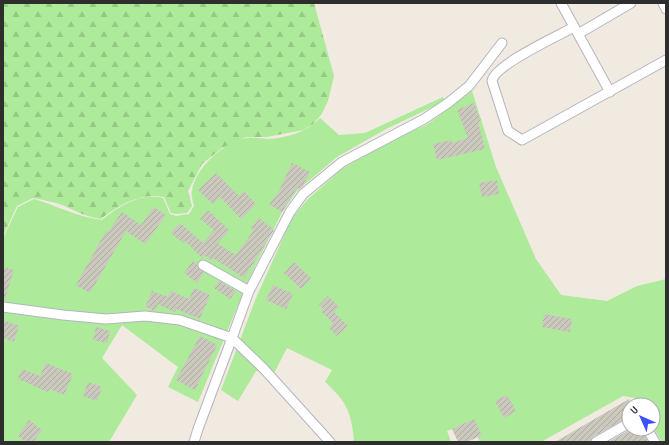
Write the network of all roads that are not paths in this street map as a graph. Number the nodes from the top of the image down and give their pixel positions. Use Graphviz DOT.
graph roads {
  1 [pos="561,3"];
  2 [pos="630,3"];
  3 [pos="663,3"];
  4 [pos="666,9"];
  5 [pos="576,31"];
  6 [pos="502,43"];
  7 [pos="666,60"];
  8 [pos="610,92"];
  9 [pos="203,265"];
  10 [pos="249,291"];
  11 [pos="3,307"];
  12 [pos="232,338"];
  13 [pos="621,428"];
  14 [pos="194,442"];
  15 [pos="330,442"];
  16 [pos="596,442"];
  1 -- 5 [label="street"];
  2 -- 5 [label="street"];
  3 -- 4 [label="street"];
  5 -- 8 [label="street"];
  5 -- 8 [label="street"];
  6 -- 10 [label="street"];
  7 -- 8 [label="street"];
  9 -- 10 [label="street"];
  10 -- 12 [label="street"];
  11 -- 12 [label="street"];
  12 -- 14 [label="street"];
  12 -- 15 [label="street"];
  13 -- 16 [label="street"];
}
